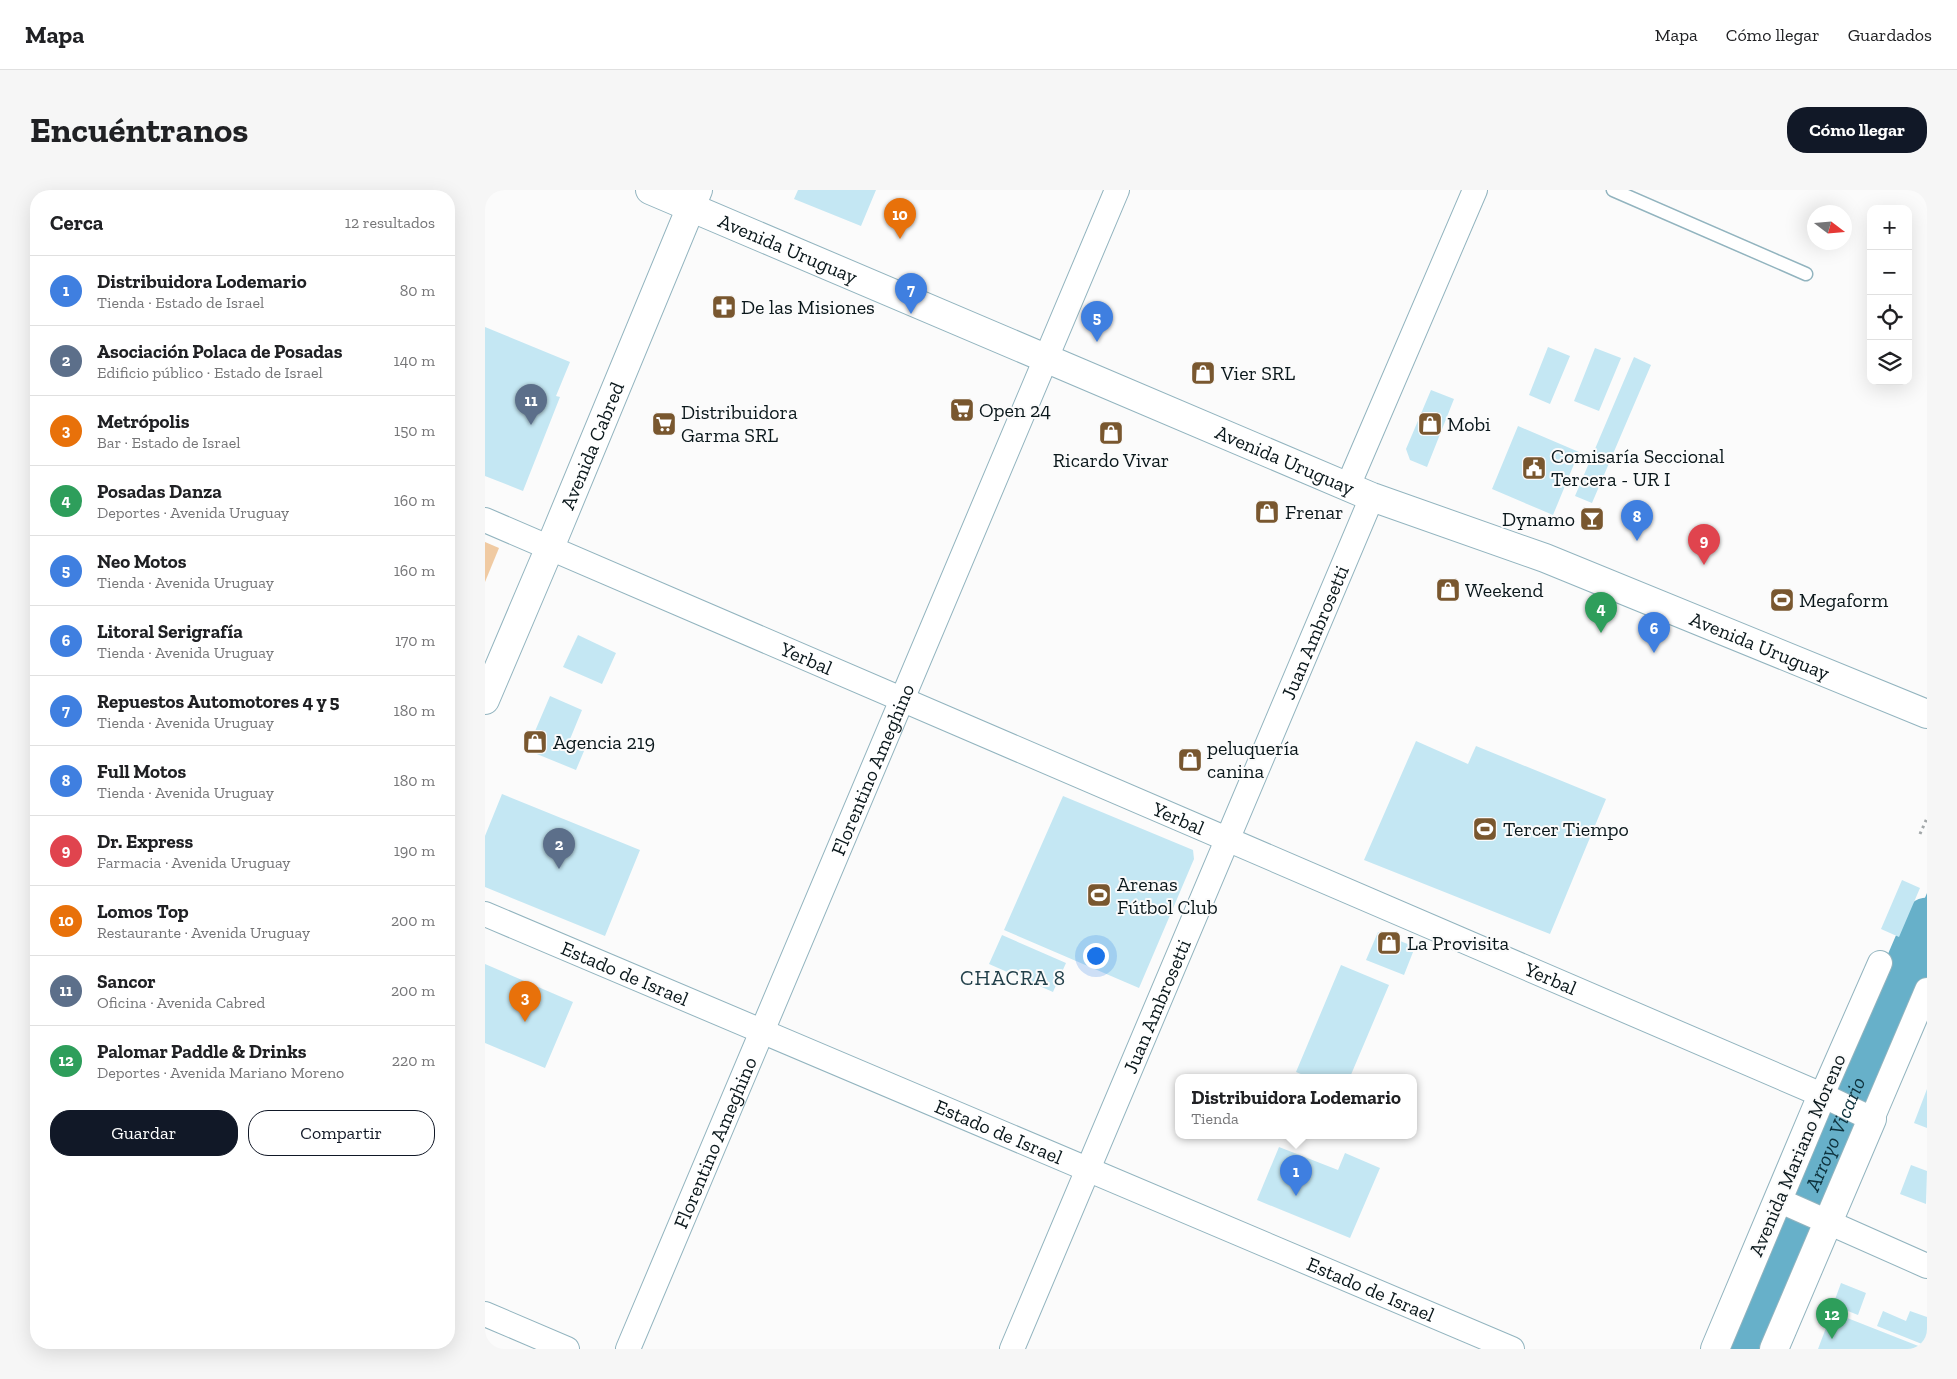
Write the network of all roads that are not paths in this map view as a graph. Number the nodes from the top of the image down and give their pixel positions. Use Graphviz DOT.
graph roads {
  1 [pos="651,190"];
  2 [pos="1117,190"];
  3 [pos="1475,190"];
  4 [pos="1613,190"];
  5 [pos="694,198"];
  6 [pos="1806,274"];
  7 [pos="1047,358"];
  8 [pos="1360,492"];
  9 [pos="485,520"];
  10 [pos="550,548"];
  11 [pos="485,700"];
  12 [pos="902,700"];
  13 [pos="1927,714"];
  14 [pos="1227,839"];
  15 [pos="485,914"];
  16 [pos="1880,962"];
  17 [pos="1927,990"];
  18 [pos="762,1032"];
  19 [pos="1822,1095"];
  20 [pos="1872,1118"];
  21 [pos="1088,1170"];
  22 [pos="1778,1200"];
  23 [pos="1829,1221"];
  24 [pos="1927,1266"];
  25 [pos="485,1314"];
  26 [pos="567,1349"];
  27 [pos="629,1349"];
  28 [pos="1012,1349"];
  29 [pos="1512,1349"];
  30 [pos="1715,1349"];
  31 [pos="1774,1349"];
  1 -- 5 [label="main road, Avenida Uruguay"];
  2 -- 7 [label="street, Florentino Ameghino"];
  3 -- 8 [label="street, Juan Ambrosetti"];
  4 -- 6 [label="lane"];
  5 -- 7 [label="main road, Avenida Uruguay"];
  5 -- 10 [label="main road, Avenida Cabred"];
  7 -- 8 [label="main road, Avenida Uruguay"];
  7 -- 12 [label="street, Florentino Ameghino"];
  8 -- 13 [label="main road, Avenida Uruguay"];
  8 -- 14 [label="street, Juan Ambrosetti"];
  9 -- 10 [label="street, Yerbal"];
  10 -- 11 [label="main road, Avenida Cabred"];
  10 -- 12 [label="street, Yerbal"];
  12 -- 14 [label="street, Yerbal"];
  12 -- 18 [label="street, Florentino Ameghino"];
  14 -- 19 [label="street, Yerbal"];
  14 -- 21 [label="street, Juan Ambrosetti"];
  15 -- 18 [label="street, Estado de Israel"];
  16 -- 19 [label="street, Avenida Mariano Moreno"];
  17 -- 20 [label="street"];
  18 -- 21 [label="street, Estado de Israel"];
  18 -- 27 [label="street, Florentino Ameghino"];
  19 -- 20 [label="street, Yerbal"];
  19 -- 22 [label="main road, Avenida Mariano Moreno"];
  20 -- 23 [label="main road"];
  21 -- 28 [label="street, Juan Ambrosetti"];
  21 -- 29 [label="street, Estado de Israel"];
  22 -- 23 [label="street"];
  22 -- 30 [label="main road, Avenida Mariano Moreno"];
  23 -- 24 [label="street"];
  23 -- 31 [label="main road"];
  25 -- 26 [label="street"];
}
